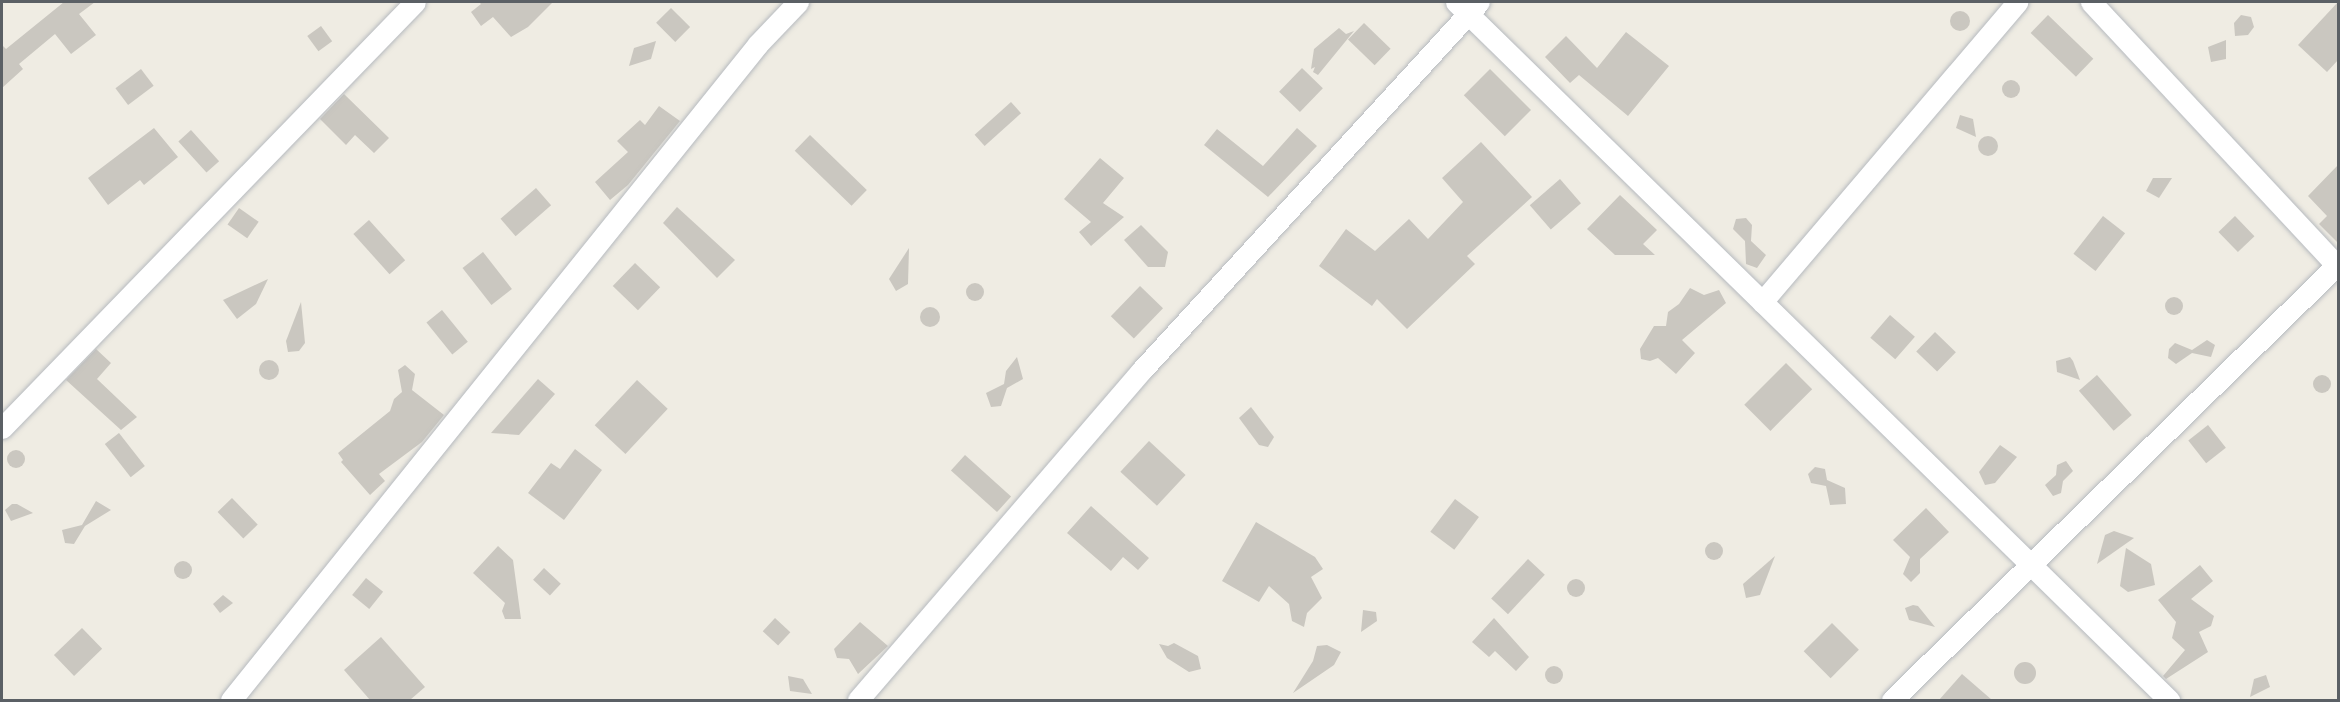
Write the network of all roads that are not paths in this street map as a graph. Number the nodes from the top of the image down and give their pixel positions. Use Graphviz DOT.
graph roads {
  1 [pos="415,2"];
  2 [pos="798,2"];
  3 [pos="2017,2"];
  4 [pos="2091,2"];
  5 [pos="1468,6"];
  6 [pos="2338,266"];
  7 [pos="1762,302"];
  8 [pos="2,428"];
  9 [pos="2032,565"];
  10 [pos="231,700"];
  11 [pos="858,700"];
  12 [pos="1892,700"];
  13 [pos="2169,700"];
  1 -- 8 [label="street"];
  2 -- 10 [label="street"];
  3 -- 7 [label="street"];
  4 -- 6 [label="street"];
  5 -- 7 [label="street"];
  5 -- 11 [label="street"];
  6 -- 9 [label="street"];
  7 -- 9 [label="street"];
  9 -- 12 [label="street"];
  9 -- 13 [label="street"];
}
